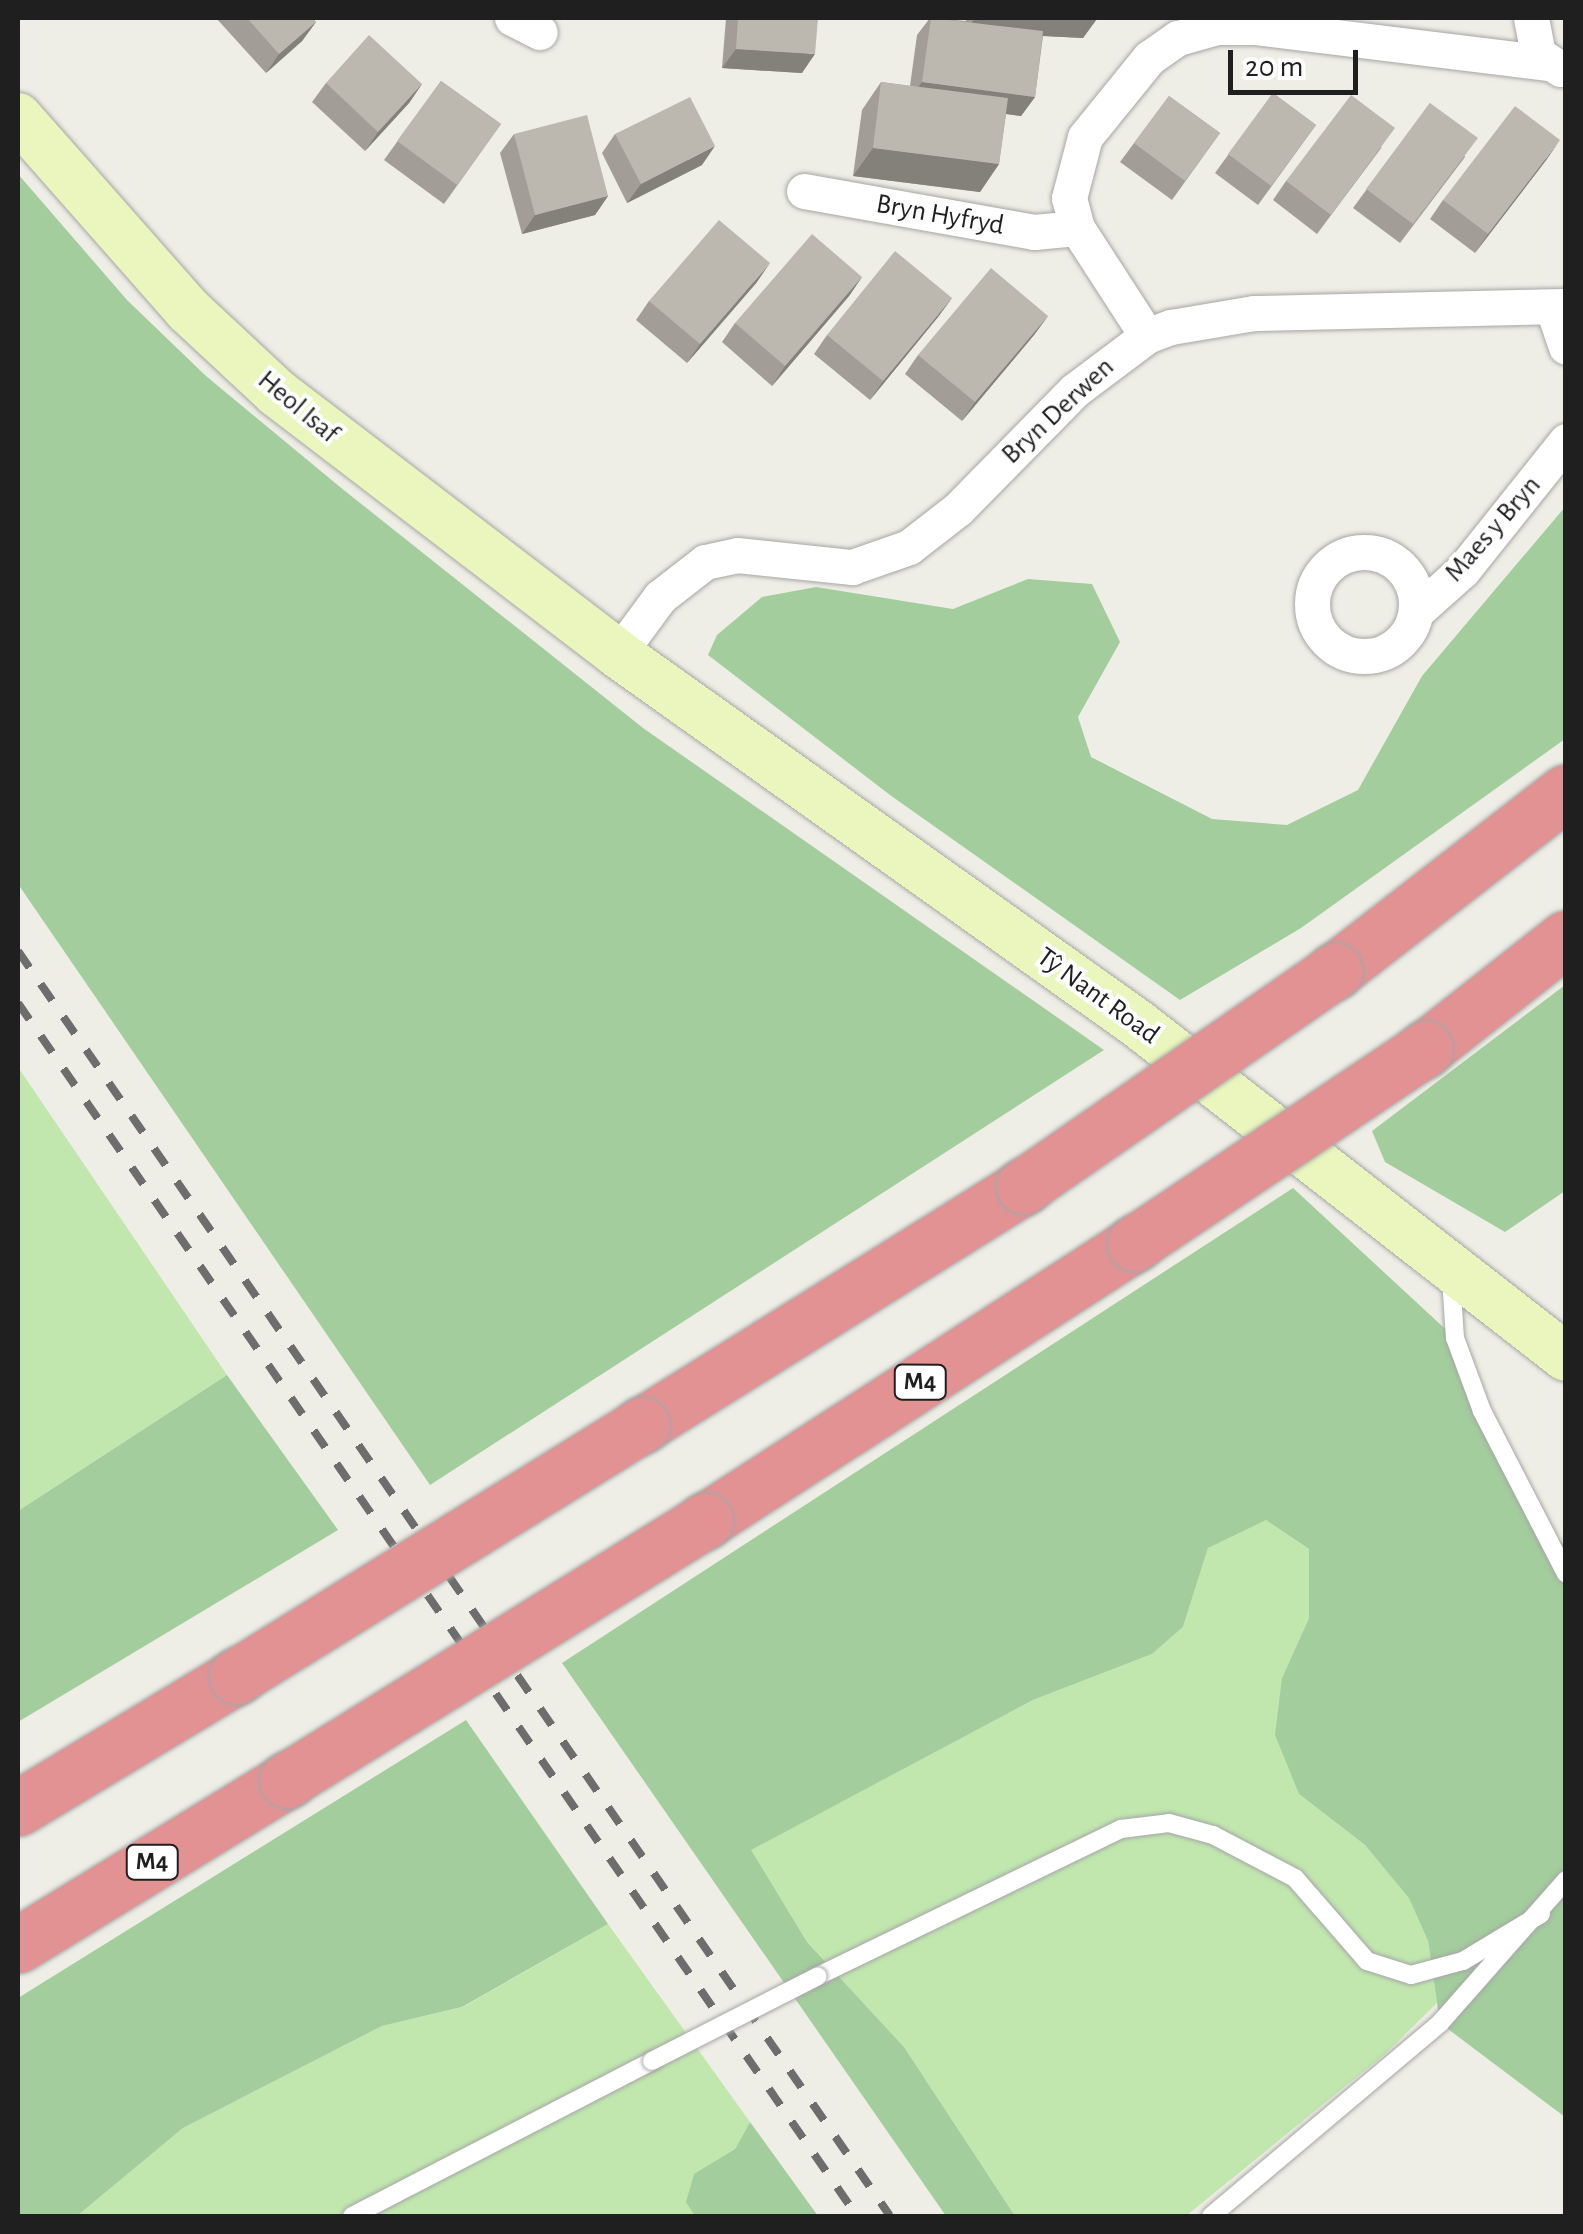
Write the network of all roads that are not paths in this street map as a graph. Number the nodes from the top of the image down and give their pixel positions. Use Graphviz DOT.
graph roads {
  1 [pos="1531,18"];
  2 [pos="1557,66"];
  3 [pos="18,117"];
  4 [pos="804,190"];
  5 [pos="1077,228"];
  6 [pos="1559,308"];
  7 [pos="1147,336"];
  8 [pos="1566,347"];
  9 [pos="1566,441"];
  10 [pos="1416,612"];
  11 [pos="618,654"];
  12 [pos="1566,792"];
  13 [pos="1566,938"];
  14 [pos="1450,1268"];
  15 [pos="1566,1357"];
  16 [pos="1566,1574"];
  17 [pos="18,1808"];
  18 [pos="1566,1880"];
  19 [pos="1541,1914"];
  20 [pos="18,1945"];
  21 [pos="352,2216"];
  22 [pos="1212,2216"];
  1 -- 2 [label="street"];
  2 -- 5 [label="street"];
  3 -- 11 [label="main road, Heol Isaf"];
  4 -- 5 [label="street, Bryn Hyfryd"];
  5 -- 7 [label="street"];
  6 -- 7 [label="street, Bryn Derwen"];
  6 -- 8 [label="street"];
  7 -- 11 [label="street, Bryn Derwen"];
  9 -- 10 [label="street, Maes y Bryn"];
  11 -- 14 [label="main road, Tŷ Nant Road"];
  12 -- 17 [label="highway, bridge"];
  13 -- 20 [label="highway, M4, bridge"];
  14 -- 15 [label="main road, Tŷ Nant Road"];
  14 -- 16 [label="lane"];
  18 -- 19 [label="lane"];
  19 -- 21 [label="lane, bridge"];
  19 -- 22 [label="lane"];
}
